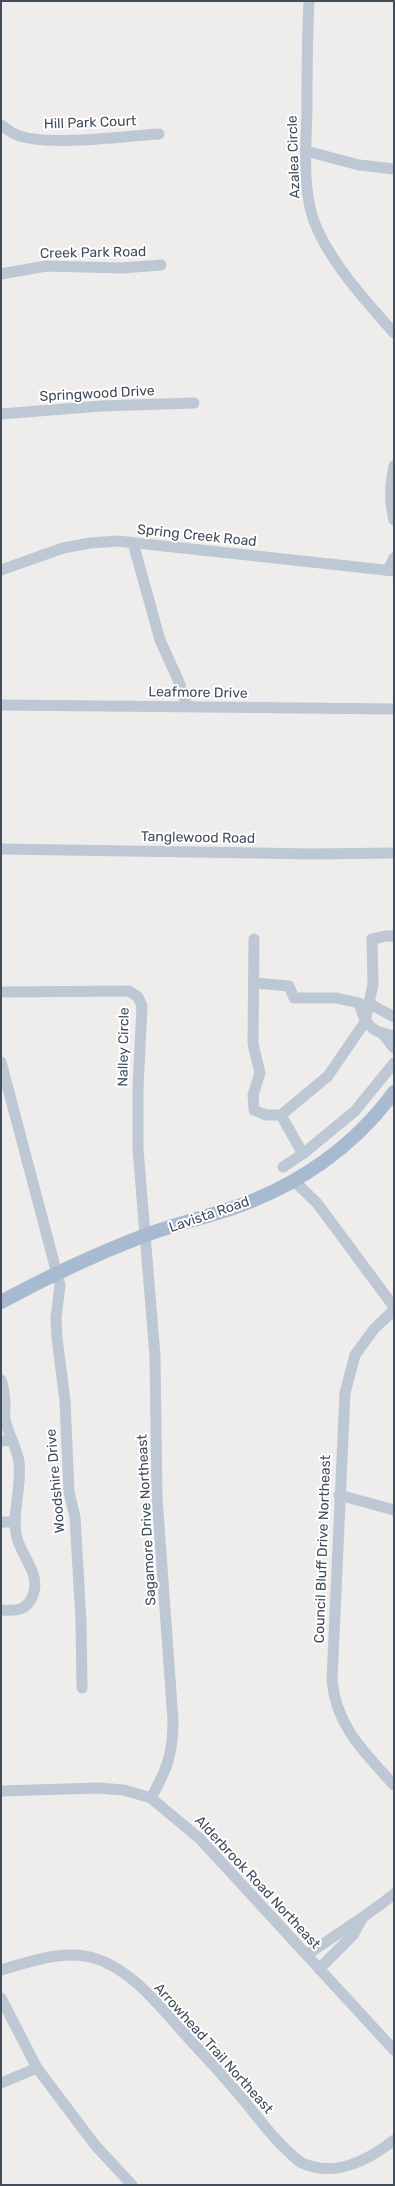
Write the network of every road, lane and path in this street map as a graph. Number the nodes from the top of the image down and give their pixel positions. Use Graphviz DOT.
graph roads {
  1 [pos="309,1"];
  2 [pos="1,125"];
  3 [pos="159,134"];
  4 [pos="306,151"];
  5 [pos="394,169"];
  6 [pos="161,265"];
  7 [pos="1,274"];
  8 [pos="394,332"];
  9 [pos="194,403"];
  10 [pos="1,414"];
  11 [pos="394,466"];
  12 [pos="394,520"];
  13 [pos="133,543"];
  14 [pos="394,558"];
  15 [pos="1,570"];
  16 [pos="391,571"];
  17 [pos="1,705"];
  18 [pos="187,706"];
  19 [pos="394,709"];
  20 [pos="1,850"];
  21 [pos="394,853"];
  22 [pos="394,936"];
  23 [pos="254,939"];
  24 [pos="254,983"];
  25 [pos="1,992"];
  26 [pos="370,1004"];
  27 [pos="394,1017"];
  28 [pos="365,1022"];
  29 [pos="382,1033"];
  30 [pos="394,1037"];
  31 [pos="394,1048"];
  32 [pos="1,1062"];
  33 [pos="394,1063"];
  34 [pos="394,1092"];
  35 [pos="281,1115"];
  36 [pos="303,1154"];
  37 [pos="283,1167"];
  38 [pos="295,1182"];
  39 [pos="144,1236"];
  40 [pos="58,1272"];
  41 [pos="1,1302"];
  42 [pos="394,1309"];
  43 [pos="1,1380"];
  44 [pos="3,1406"];
  45 [pos="6,1441"];
  46 [pos="339,1495"];
  47 [pos="394,1510"];
  48 [pos="1,1522"];
  49 [pos="14,1522"];
  50 [pos="1,1610"];
  51 [pos="82,1688"];
  52 [pos="394,1785"];
  53 [pos="1,1791"];
  54 [pos="152,1798"];
  55 [pos="394,1894"];
  56 [pos="362,1920"];
  57 [pos="306,1955"];
  58 [pos="319,1969"];
  59 [pos="1,1970"];
  60 [pos="1,1998"];
  61 [pos="394,2050"];
  62 [pos="37,2068"];
  63 [pos="1,2083"];
  64 [pos="394,2140"];
  65 [pos="132,2185"];
  1 -- 4 [label="street, Azalea Circle"];
  2 -- 3 [label="street, Hill Park Court"];
  4 -- 5 [label="street"];
  4 -- 8 [label="street, Azalea Circle"];
  6 -- 7 [label="street, Creek Park Road"];
  9 -- 10 [label="street, Springwood Drive"];
  11 -- 12 [label="street"];
  13 -- 15 [label="street, Spring Creek Road"];
  13 -- 16 [label="street, Spring Creek Road"];
  13 -- 18 [label="street"];
  14 -- 16 [label="street"];
  17 -- 18 [label="street, Leafmore Drive"];
  18 -- 19 [label="street, Leafmore Drive"];
  20 -- 21 [label="street, Tanglewood Road"];
  22 -- 26 [label="street"];
  23 -- 24 [label="street"];
  24 -- 28 [label="street"];
  24 -- 35 [label="street"];
  25 -- 39 [label="street, Nalley Circle"];
  26 -- 27 [label="street"];
  26 -- 28 [label="street"];
  28 -- 29 [label="street"];
  28 -- 35 [label="street"];
  29 -- 30 [label="street"];
  29 -- 31 [label="street"];
  32 -- 40 [label="street"];
  33 -- 36 [label="street"];
  34 -- 38 [label="main road, Lavista Road"];
  35 -- 36 [label="street"];
  36 -- 37 [label="street"];
  38 -- 39 [label="main road, Lavista Road"];
  38 -- 42 [label="street"];
  39 -- 40 [label="main road, Lavista Road"];
  39 -- 54 [label="street, Sagamore Drive Northeast"];
  40 -- 41 [label="main road, Lavista Road"];
  40 -- 51 [label="street, Woodshire Drive"];
  42 -- 46 [label="street, Council Bluff Drive Northeast"];
  43 -- 44 [label="street"];
  44 -- 45 [label="street"];
  45 -- 49 [label="street"];
  46 -- 47 [label="street"];
  46 -- 52 [label="street, Council Bluff Drive Northeast"];
  48 -- 49 [label="street"];
  49 -- 50 [label="street"];
  53 -- 54 [label="street, Alderbrook Road Northeast"];
  54 -- 57 [label="street, Alderbrook Road Northeast"];
  55 -- 56 [label="street"];
  56 -- 57 [label="street"];
  56 -- 58 [label="street"];
  57 -- 58 [label="street, Alderbrook Road Northeast"];
  58 -- 61 [label="street, Alderbrook Road Northeast"];
  59 -- 64 [label="street, Arrowhead Trail Northeast"];
  60 -- 62 [label="street"];
  62 -- 63 [label="street"];
  62 -- 65 [label="street"];
}
